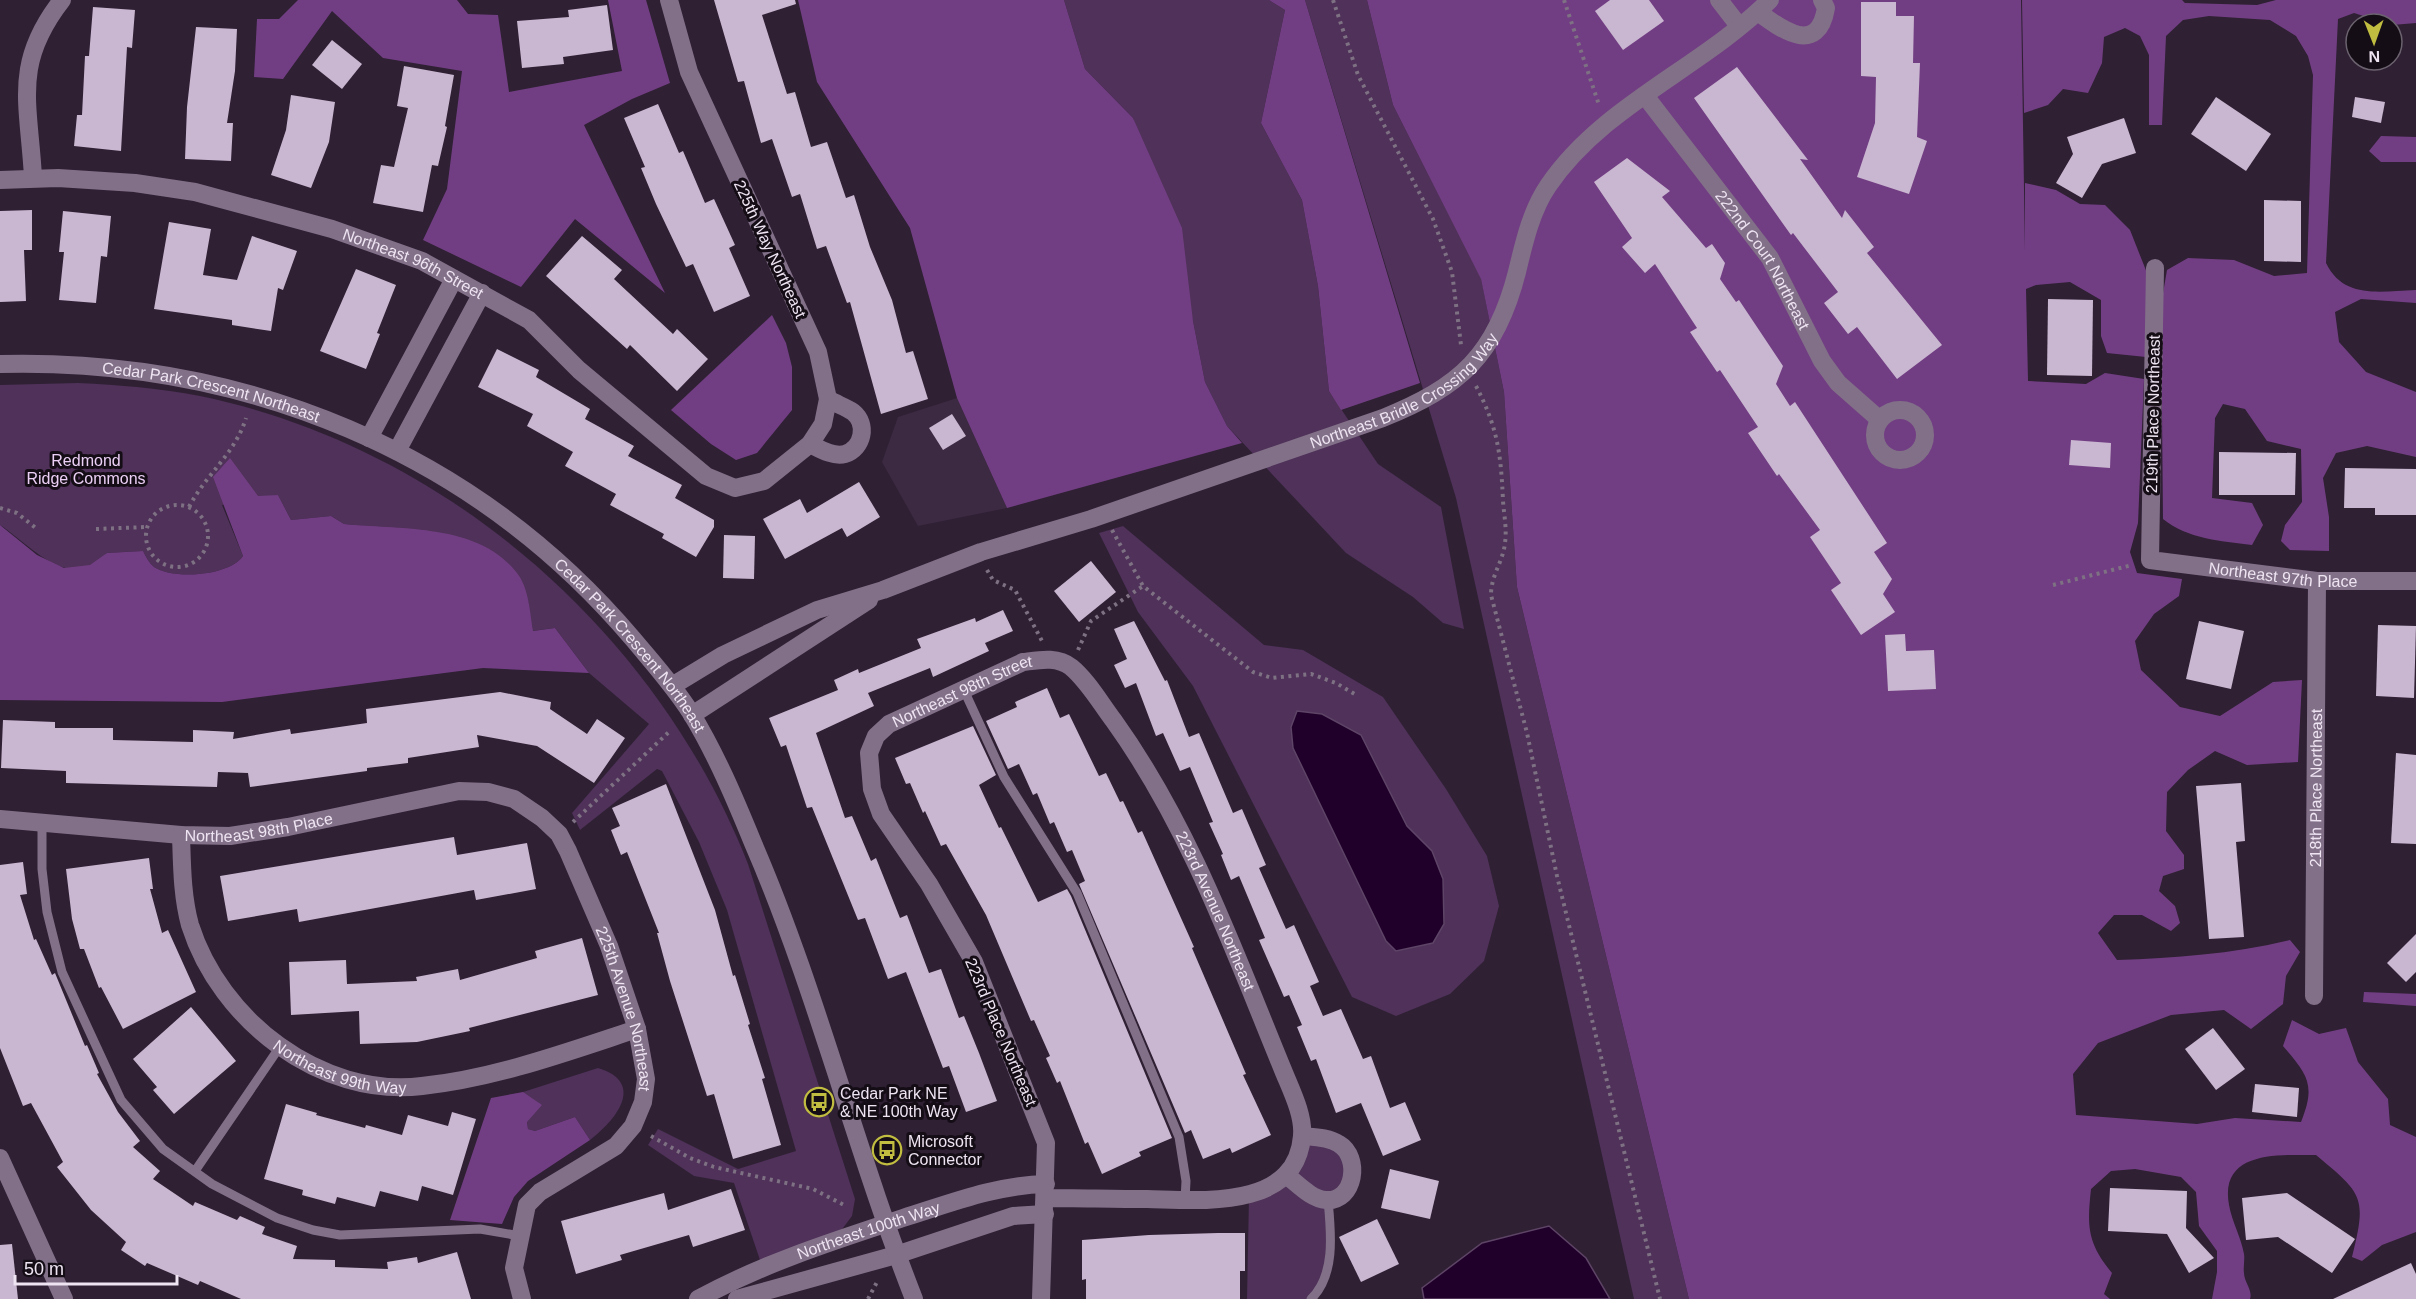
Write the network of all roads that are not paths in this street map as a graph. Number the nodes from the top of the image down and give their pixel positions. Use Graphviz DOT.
graph roads {
  1 [pos="62,0"];
  2 [pos="669,0"];
  3 [pos="1719,0"];
  4 [pos="1822,0"];
  5 [pos="1764,6"];
  6 [pos="1739,26"];
  7 [pos="1646,97"];
  8 [pos="33,177"];
  9 [pos="0,180"];
  10 [pos="2155,268"];
  11 [pos="454,279"];
  12 [pos="482,293"];
  13 [pos="0,364"];
  14 [pos="828,399"];
  15 [pos="1880,420"];
  16 [pos="369,438"];
  17 [pos="810,444"];
  18 [pos="397,451"];
  19 [pos="764,482"];
  20 [pos="2150,560"];
  21 [pos="2317,580"];
  22 [pos="2416,581"];
  23 [pos="883,590"];
  24 [pos="1071,667"];
  25 [pos="672,687"];
  26 [pos="963,688"];
  27 [pos="692,715"];
  28 [pos="869,753"];
  29 [pos="514,799"];
  30 [pos="0,819"];
  31 [pos="42,823"];
  32 [pos="181,834"];
  33 [pos="2314,996"];
  34 [pos="638,1029"];
  35 [pos="279,1048"];
  36 [pos="1302,1136"];
  37 [pos="0,1158"];
  38 [pos="195,1171"];
  39 [pos="1286,1175"];
  40 [pos="1045,1199"];
  41 [pos="1185,1200"];
  42 [pos="1328,1200"];
  43 [pos="886,1224"];
  44 [pos="520,1236"];
  45 [pos="896,1255"];
  46 [pos="64,1299"];
  47 [pos="522,1299"];
  48 [pos="698,1299"];
  49 [pos="737,1299"];
  50 [pos="914,1299"];
  51 [pos="1041,1299"];
  52 [pos="1311,1299"];
  1 -- 8 [label="street"];
  2 -- 14 [label="street, 225th Way Northeast"];
  3 -- 6 [label="street"];
  4 -- 5 [label="street"];
  5 -- 6 [label="street, Northeast Bridle Crossing Way"];
  6 -- 7 [label="street, Northeast Bridle Crossing Way"];
  7 -- 15 [label="street, 222nd Court Northeast"];
  7 -- 23 [label="street, Northeast Bridle Crossing Way"];
  8 -- 9 [label="street, Northeast 96th Street"];
  8 -- 11 [label="street, Northeast 96th Street"];
  10 -- 20 [label="street, 219th Place Northeast"];
  11 -- 12 [label="street, Northeast 96th Street"];
  11 -- 16 [label="street"];
  12 -- 18 [label="street"];
  12 -- 19 [label="street, Northeast 96th Street"];
  13 -- 16 [label="street, Cedar Park Crescent Northeast"];
  14 -- 17 [label="street, 225th Way Northeast"];
  14 -- 17 [label="street"];
  16 -- 18 [label="street, Cedar Park Crescent Northeast"];
  17 -- 19 [label="street, 225th Way Northeast"];
  18 -- 25 [label="street, Cedar Park Crescent Northeast"];
  20 -- 21 [label="street, Northeast 97th Place"];
  21 -- 22 [label="street, Northeast 97th Place"];
  21 -- 33 [label="street, 218th Place Northeast"];
  23 -- 25 [label="street, Northeast Bridle Crossing Way"];
  23 -- 27 [label="street, Northeast Bridle Crossing Way"];
  24 -- 26 [label="street, Northeast 98th Street"];
  24 -- 36 [label="street, 223rd Avenue Northeast"];
  25 -- 27 [label="street, Cedar Park Crescent Northeast"];
  26 -- 28 [label="street, Northeast 98th Street"];
  26 -- 41 [label="lane"];
  27 -- 43 [label="street, Cedar Park Crescent Northeast"];
  28 -- 40 [label="street, 223rd Place Northeast"];
  29 -- 32 [label="street, Northeast 98th Place"];
  29 -- 34 [label="street, 225th Avenue Northeast"];
  30 -- 31 [label="street, Northeast 98th Place"];
  31 -- 32 [label="street, Northeast 98th Place"];
  31 -- 38 [label="lane"];
  32 -- 35 [label="street, Northeast 99th Way"];
  34 -- 35 [label="street, Northeast 99th Way"];
  34 -- 44 [label="street, 225th Avenue Northeast"];
  35 -- 38 [label="lane"];
  36 -- 39 [label="street"];
  36 -- 42 [label="street"];
  37 -- 46 [label="street"];
  38 -- 44 [label="lane"];
  39 -- 41 [label="street, Northeast 100th Way"];
  39 -- 42 [label="street"];
  40 -- 41 [label="street, Northeast 100th Way"];
  40 -- 43 [label="street, Northeast 100th Way"];
  40 -- 45 [label="street, Northeast 100th Way"];
  40 -- 51 [label="street, 223rd Place Northeast"];
  42 -- 52 [label="lane"];
  43 -- 45 [label="street, Cedar Park Crescent Northeast"];
  43 -- 48 [label="street, Northeast 100th Way"];
  44 -- 47 [label="street, 225th Avenue Northeast"];
  45 -- 49 [label="street, Northeast 100th Way"];
  45 -- 50 [label="street, Cedar Park Crescent Northeast"];
}
